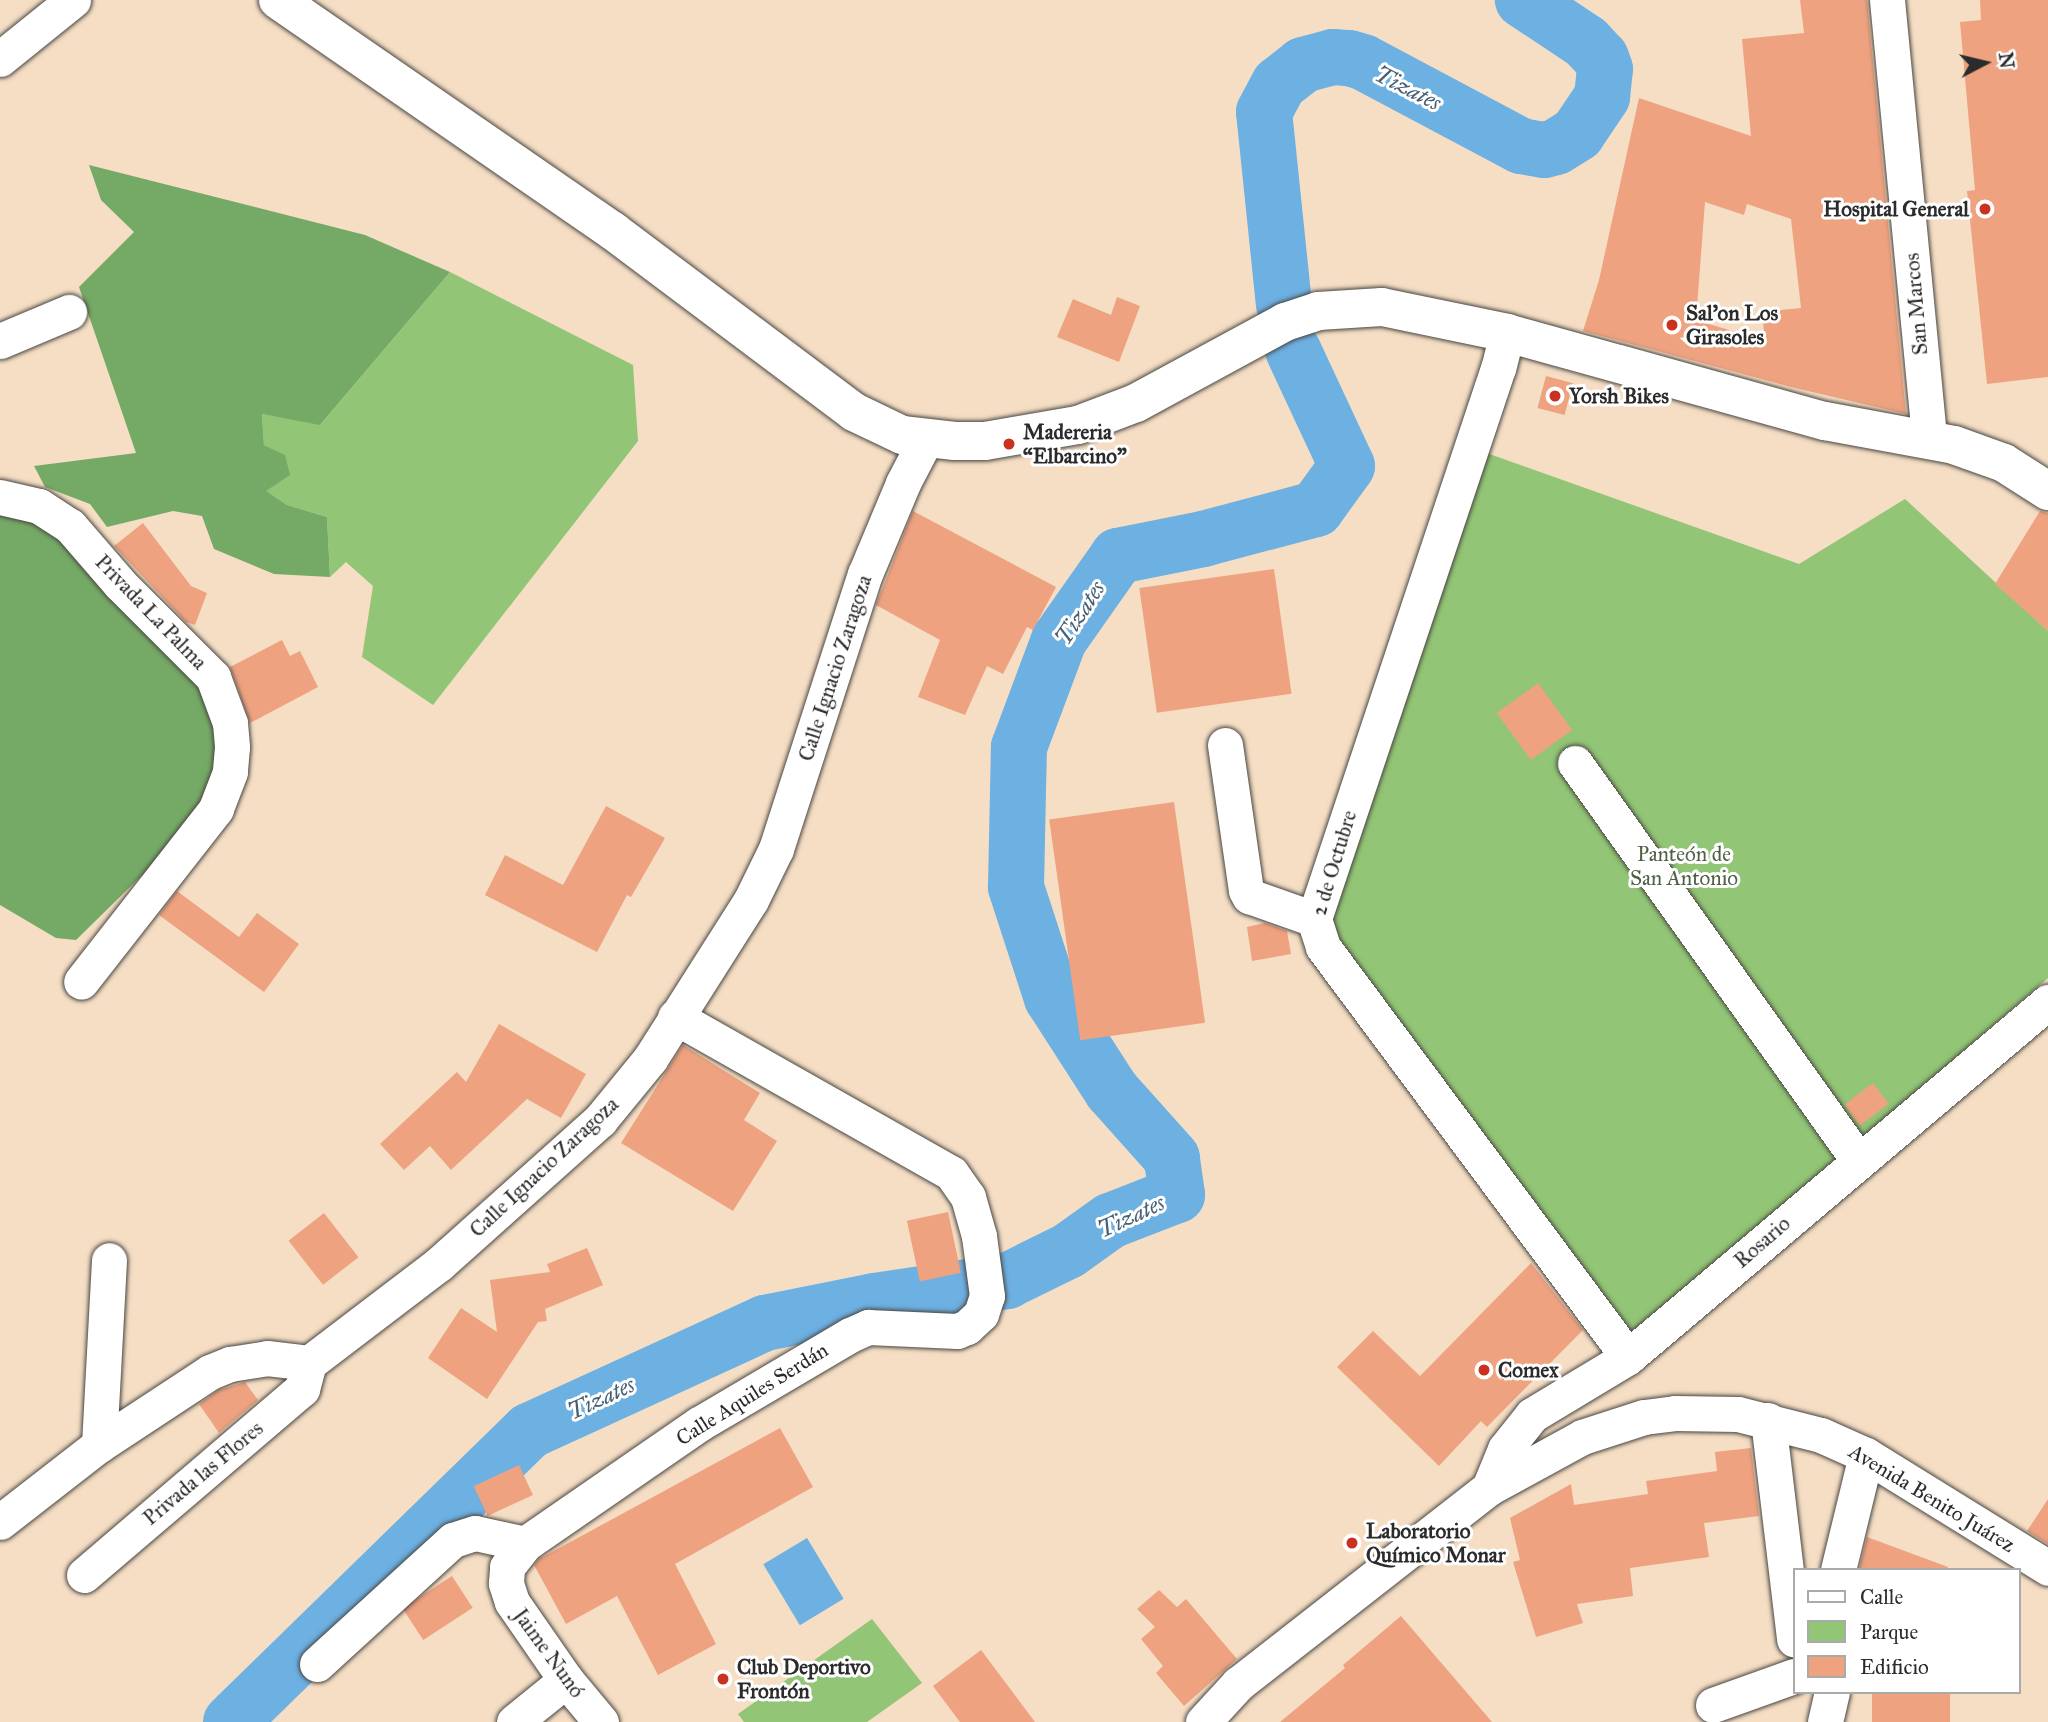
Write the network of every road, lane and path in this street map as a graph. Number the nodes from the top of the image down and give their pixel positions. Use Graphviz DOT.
graph roads {
  1 [pos="73,0"];
  2 [pos="278,0"];
  3 [pos="1887,0"];
  4 [pos="0,58"];
  5 [pos="69,312"];
  6 [pos="1507,334"];
  7 [pos="0,341"];
  8 [pos="926,439"];
  9 [pos="1929,440"];
  10 [pos="2048,491"];
  11 [pos="0,497"];
  12 [pos="1225,745"];
  13 [pos="1575,763"];
  14 [pos="1314,919"];
  15 [pos="80,982"];
  16 [pos="2048,1002"];
  17 [pos="675,1017"];
  18 [pos="1858,1160"];
  19 [pos="109,1260"];
  20 [pos="1628,1357"];
  21 [pos="309,1363"];
  22 [pos="1768,1420"];
  23 [pos="99,1445"];
  24 [pos="1866,1455"];
  25 [pos="1489,1489"];
  26 [pos="0,1522"];
  27 [pos="525,1544"];
  28 [pos="1838,1568"];
  29 [pos="2048,1568"];
  30 [pos="84,1575"];
  31 [pos="1792,1622"];
  32 [pos="317,1664"];
  33 [pos="1792,1677"];
  34 [pos="566,1680"];
  35 [pos="1832,1694"];
  36 [pos="1713,1705"];
  37 [pos="514,1722"];
  38 [pos="601,1722"];
  39 [pos="1203,1722"];
  40 [pos="1825,1722"];
  1 -- 4 [label="street"];
  2 -- 8 [label="main road"];
  3 -- 9 [label="street, San Marcos"];
  5 -- 7 [label="street"];
  6 -- 8 [label="main road"];
  6 -- 9 [label="main road"];
  6 -- 14 [label="street, 2 de Octubre"];
  8 -- 17 [label="street, Calle Ignacio Zaragoza"];
  9 -- 10 [label="main road"];
  11 -- 15 [label="street, Privada La Palma"];
  12 -- 14 [label="street"];
  13 -- 18 [label="street"];
  14 -- 20 [label="street, 2 de Octubre"];
  16 -- 18 [label="street, Rosario"];
  17 -- 21 [label="street, Calle Ignacio Zaragoza"];
  17 -- 27 [label="street, Calle Aquiles Serdán"];
  18 -- 20 [label="street, Rosario"];
  19 -- 23 [label="street"];
  20 -- 25 [label="street, Rosario"];
  21 -- 23 [label="street"];
  21 -- 30 [label="street, Privada las Flores"];
  22 -- 24 [label="street, Avenida Benito Juárez"];
  22 -- 25 [label="street, Avenida Benito Juárez"];
  22 -- 31 [label="street"];
  23 -- 26 [label="street"];
  24 -- 28 [label="street"];
  24 -- 29 [label="street, Avenida Benito Juárez"];
  25 -- 39 [label="street, Avenida Benito Juárez"];
  27 -- 32 [label="street"];
  27 -- 34 [label="street, Jaime Nunó"];
  33 -- 36 [label="street"];
  34 -- 37 [label="street"];
  34 -- 38 [label="street, Jaime Nunó"];
  35 -- 40 [label="street"];
}
